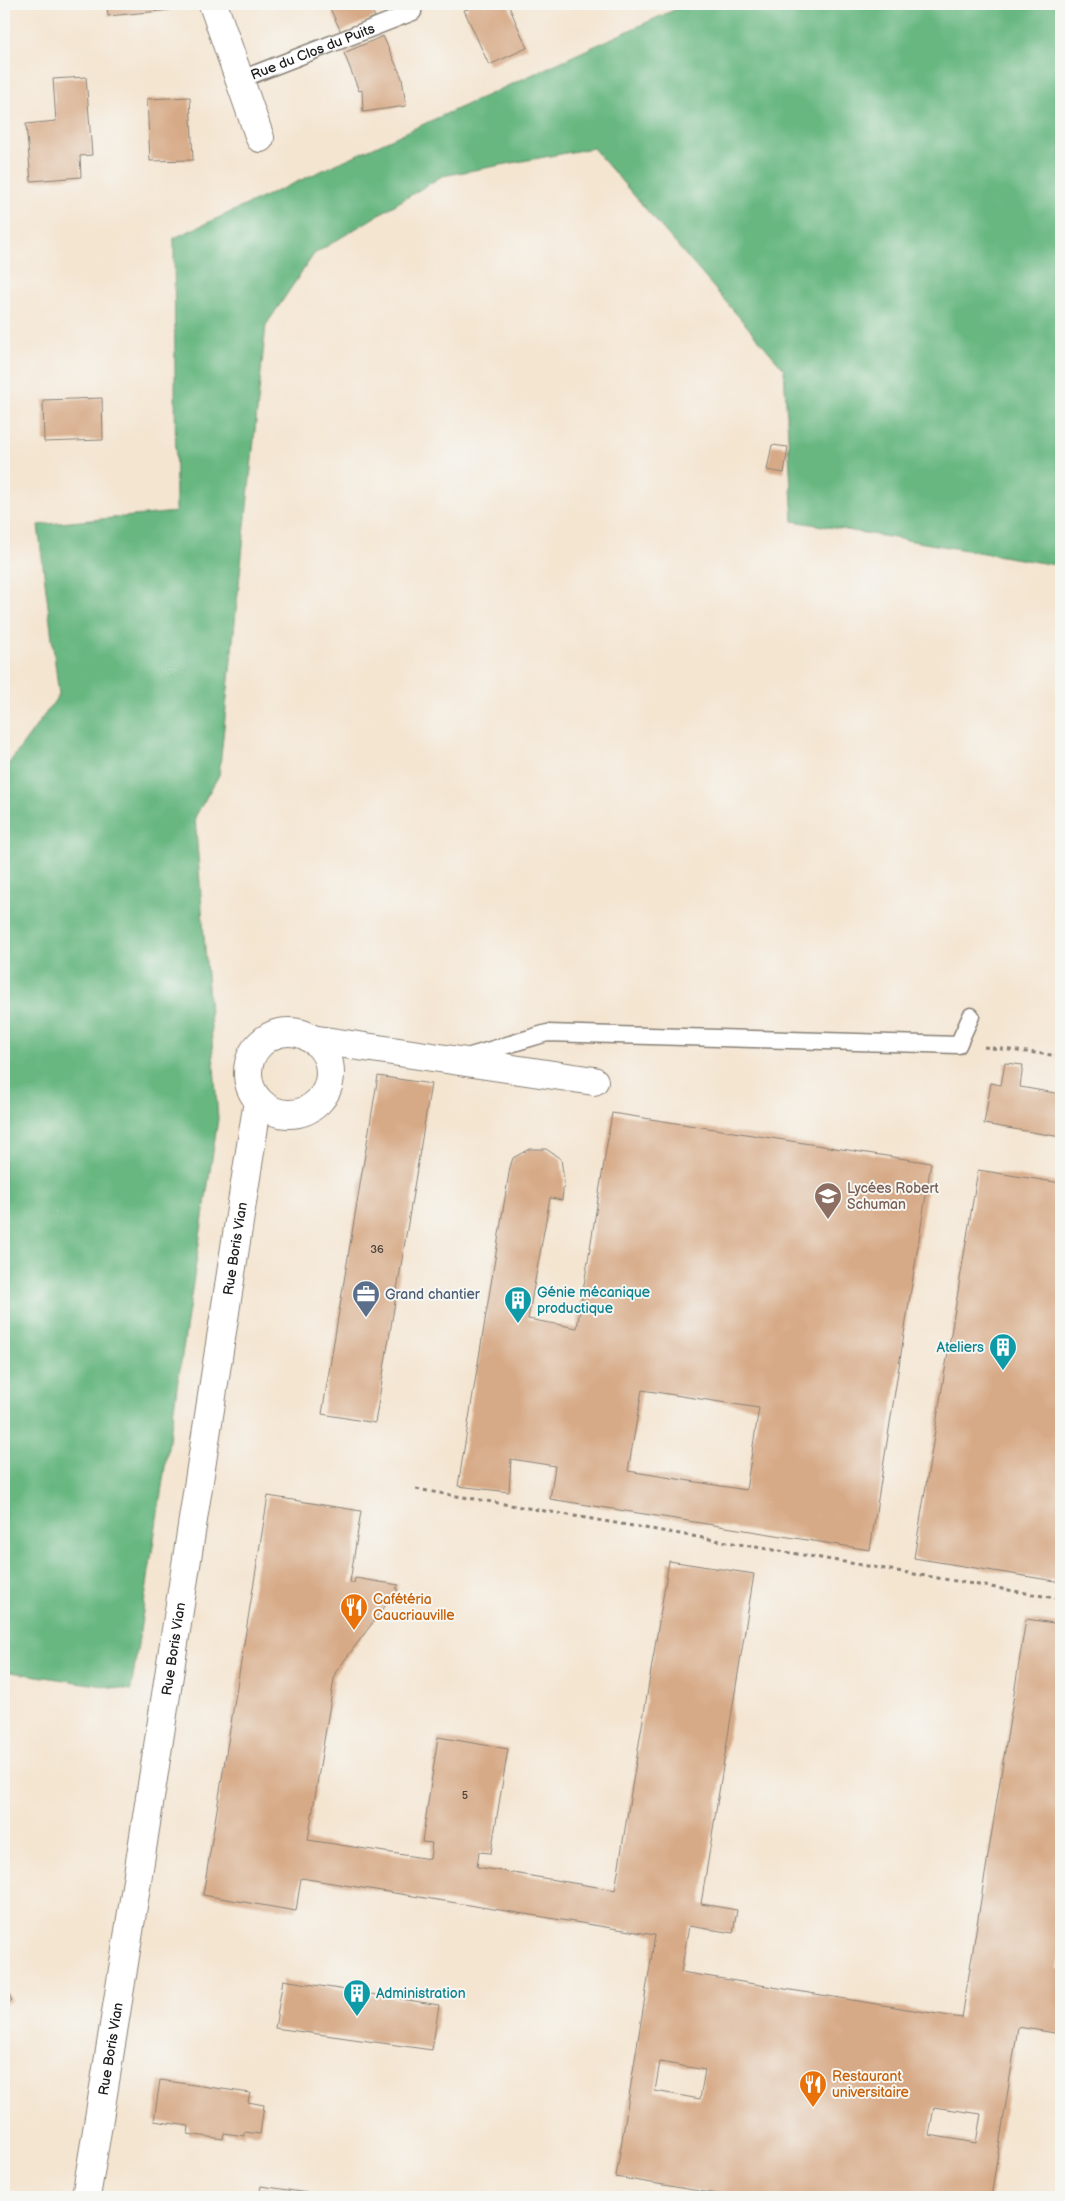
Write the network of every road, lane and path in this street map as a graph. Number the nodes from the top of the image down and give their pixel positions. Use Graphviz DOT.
graph roads {
  1 [pos="213,4"];
  2 [pos="413,12"];
  3 [pos="239,80"];
  4 [pos="260,138"];
  5 [pos="971,1016"];
  6 [pos="310,1039"];
  7 [pos="978,1046"];
  8 [pos="1061,1056"];
  9 [pos="460,1060"];
  10 [pos="594,1081"];
  11 [pos="258,1100"];
  12 [pos="416,1489"];
  13 [pos="1061,1599"];
  14 [pos="86,2197"];
  1 -- 3 [label="street, Rue du Clos du Puits"];
  2 -- 3 [label="lane, Rue du Clos du Puits"];
  3 -- 4 [label="street, Rue du Clos du Puits"];
  5 -- 9 [label="lane"];
  6 -- 9 [label="street"];
  6 -- 11 [label="street"];
  6 -- 11 [label="street"];
  7 -- 8 [label="path"];
  9 -- 10 [label="street"];
  11 -- 14 [label="street, Rue Boris Vian"];
  12 -- 13 [label="path"];
}
